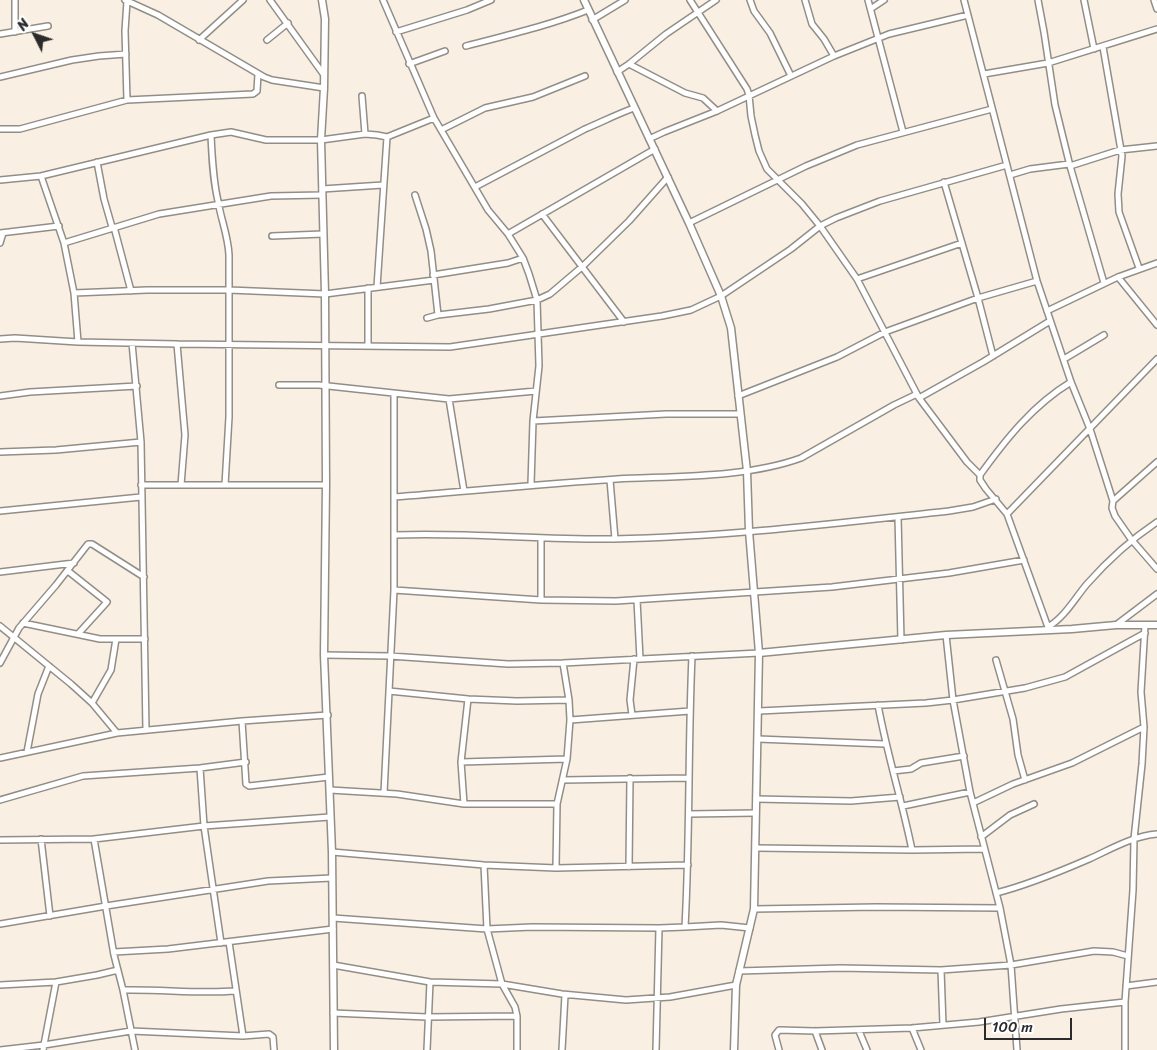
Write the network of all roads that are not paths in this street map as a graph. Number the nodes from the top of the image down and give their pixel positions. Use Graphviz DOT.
graph roads {
  1 [pos="15,0"];
  2 [pos="126,0"];
  3 [pos="243,0"];
  4 [pos="270,0"];
  5 [pos="322,0"];
  6 [pos="383,0"];
  7 [pos="491,0"];
  8 [pos="584,0"];
  9 [pos="625,0"];
  10 [pos="690,0"];
  11 [pos="716,0"];
  12 [pos="750,0"];
  13 [pos="805,0"];
  14 [pos="868,0"];
  15 [pos="884,0"];
  16 [pos="964,0"];
  17 [pos="1038,0"];
  18 [pos="1084,0"];
  19 [pos="1154,0"];
  20 [pos="872,8"];
  21 [pos="1157,9"];
  22 [pos="588,10"];
  23 [pos="697,12"];
  24 [pos="968,15"];
  25 [pos="592,20"];
  26 [pos="288,23"];
  27 [pos="48,26"];
  28 [pos="1157,29"];
  29 [pos="15,32"];
  30 [pos="396,32"];
  31 [pos="0,34"];
  32 [pos="879,38"];
  33 [pos="199,40"];
  34 [pos="267,40"];
  35 [pos="466,46"];
  36 [pos="1102,47"];
  37 [pos="1094,49"];
  38 [pos="445,51"];
  39 [pos="126,54"];
  40 [pos="834,56"];
  41 [pos="1048,63"];
  42 [pos="409,64"];
  43 [pos="629,64"];
  44 [pos="617,72"];
  45 [pos="258,74"];
  46 [pos="984,74"];
  47 [pos="325,76"];
  48 [pos="585,76"];
  49 [pos="791,76"];
  50 [pos="0,77"];
  51 [pos="324,88"];
  52 [pos="749,95"];
  53 [pos="362,96"];
  54 [pos="127,100"];
  55 [pos="634,108"];
  56 [pos="992,108"];
  57 [pos="717,111"];
  58 [pos="434,118"];
  59 [pos="0,129"];
  60 [pos="441,130"];
  61 [pos="903,132"];
  62 [pos="365,134"];
  63 [pos="211,135"];
  64 [pos="387,137"];
  65 [pos="649,139"];
  66 [pos="321,140"];
  67 [pos="1157,146"];
  68 [pos="654,149"];
  69 [pos="1120,150"];
  70 [pos="97,162"];
  71 [pos="1007,165"];
  72 [pos="1069,165"];
  73 [pos="1010,174"];
  74 [pos="41,176"];
  75 [pos="668,177"];
  76 [pos="778,179"];
  77 [pos="0,180"];
  78 [pos="944,182"];
  79 [pos="383,185"];
  80 [pos="475,187"];
  81 [pos="322,192"];
  82 [pos="415,195"];
  83 [pos="218,204"];
  84 [pos="542,214"];
  85 [pos="689,223"];
  86 [pos="59,226"];
  87 [pos="820,226"];
  88 [pos="113,227"];
  89 [pos="1,233"];
  90 [pos="323,234"];
  91 [pos="508,234"];
  92 [pos="272,236"];
  93 [pos="962,242"];
  94 [pos="0,243"];
  95 [pos="64,243"];
  96 [pos="524,258"];
  97 [pos="1157,263"];
  98 [pos="583,266"];
  99 [pos="1140,268"];
  100 [pos="1118,277"];
  101 [pos="434,278"];
  102 [pos="857,279"];
  103 [pos="1037,281"];
  104 [pos="1104,283"];
  105 [pos="377,287"];
  106 [pos="368,288"];
  107 [pos="131,290"];
  108 [pos="229,290"];
  109 [pos="74,293"];
  110 [pos="325,294"];
  111 [pos="721,296"];
  112 [pos="978,298"];
  113 [pos="537,300"];
  114 [pos="1047,310"];
  115 [pos="438,315"];
  116 [pos="427,318"];
  117 [pos="1050,321"];
  118 [pos="624,322"];
  119 [pos="1157,325"];
  120 [pos="885,332"];
  121 [pos="538,333"];
  122 [pos="1104,334"];
  123 [pos="0,339"];
  124 [pos="78,342"];
  125 [pos="132,343"];
  126 [pos="177,344"];
  127 [pos="229,345"];
  128 [pos="325,345"];
  129 [pos="368,346"];
  130 [pos="993,356"];
  131 [pos="1064,359"];
  132 [pos="1157,359"];
  133 [pos="1071,382"];
  134 [pos="279,385"];
  135 [pos="137,386"];
  136 [pos="325,386"];
  137 [pos="536,391"];
  138 [pos="394,394"];
  139 [pos="0,396"];
  140 [pos="738,396"];
  141 [pos="918,396"];
  142 [pos="449,399"];
  143 [pos="740,414"];
  144 [pos="533,421"];
  145 [pos="1090,429"];
  146 [pos="141,442"];
  147 [pos="0,452"];
  148 [pos="1157,462"];
  149 [pos="747,472"];
  150 [pos="980,475"];
  151 [pos="610,480"];
  152 [pos="531,484"];
  153 [pos="141,485"];
  154 [pos="181,485"];
  155 [pos="226,485"];
  156 [pos="326,485"];
  157 [pos="464,492"];
  158 [pos="141,497"];
  159 [pos="394,497"];
  160 [pos="996,499"];
  161 [pos="1113,501"];
  162 [pos="0,511"];
  163 [pos="1007,514"];
  164 [pos="898,517"];
  165 [pos="1157,522"];
  166 [pos="750,531"];
  167 [pos="394,535"];
  168 [pos="541,538"];
  169 [pos="615,539"];
  170 [pos="1131,539"];
  171 [pos="1024,560"];
  172 [pos="74,562"];
  173 [pos="1157,569"];
  174 [pos="68,571"];
  175 [pos="0,572"];
  176 [pos="144,577"];
  177 [pos="900,580"];
  178 [pos="394,590"];
  179 [pos="754,593"];
  180 [pos="1157,594"];
  181 [pos="541,600"];
  182 [pos="637,600"];
  183 [pos="23,623"];
  184 [pos="1116,625"];
  185 [pos="1145,625"];
  186 [pos="0,626"];
  187 [pos="1157,626"];
  188 [pos="1049,629"];
  189 [pos="1145,633"];
  190 [pos="78,634"];
  191 [pos="946,635"];
  192 [pos="14,638"];
  193 [pos="116,640"];
  194 [pos="145,640"];
  195 [pos="901,640"];
  196 [pos="759,653"];
  197 [pos="324,655"];
  198 [pos="390,656"];
  199 [pos="692,656"];
  200 [pos="637,659"];
  201 [pos="996,660"];
  202 [pos="563,663"];
  203 [pos="0,664"];
  204 [pos="49,666"];
  205 [pos="389,691"];
  206 [pos="1005,691"];
  207 [pos="468,699"];
  208 [pos="569,700"];
  209 [pos="953,700"];
  210 [pos="92,703"];
  211 [pos="878,705"];
  212 [pos="690,711"];
  213 [pos="759,712"];
  214 [pos="328,715"];
  215 [pos="632,715"];
  216 [pos="570,720"];
  217 [pos="242,721"];
  218 [pos="1144,728"];
  219 [pos="146,730"];
  220 [pos="117,733"];
  221 [pos="758,739"];
  222 [pos="885,744"];
  223 [pos="27,752"];
  224 [pos="964,756"];
  225 [pos="0,758"];
  226 [pos="566,760"];
  227 [pos="246,762"];
  228 [pos="461,762"];
  229 [pos="200,768"];
  230 [pos="893,772"];
  231 [pos="329,776"];
  232 [pos="630,778"];
  233 [pos="688,778"];
  234 [pos="563,780"];
  235 [pos="1025,780"];
  236 [pos="330,790"];
  237 [pos="970,792"];
  238 [pos="384,793"];
  239 [pos="900,797"];
  240 [pos="756,799"];
  241 [pos="0,800"];
  242 [pos="464,804"];
  243 [pos="557,804"];
  244 [pos="973,804"];
  245 [pos="1034,804"];
  246 [pos="903,806"];
  247 [pos="756,813"];
  248 [pos="689,814"];
  249 [pos="330,817"];
  250 [pos="204,826"];
  251 [pos="1157,834"];
  252 [pos="981,838"];
  253 [pos="41,839"];
  254 [pos="94,839"];
  255 [pos="1134,839"];
  256 [pos="0,840"];
  257 [pos="756,848"];
  258 [pos="984,849"];
  259 [pos="912,850"];
  260 [pos="332,852"];
  261 [pos="484,865"];
  262 [pos="688,865"];
  263 [pos="556,868"];
  264 [pos="629,868"];
  265 [pos="332,878"];
  266 [pos="214,889"];
  267 [pos="996,894"];
  268 [pos="106,906"];
  269 [pos="1000,908"];
  270 [pos="754,909"];
  271 [pos="50,916"];
  272 [pos="333,918"];
  273 [pos="0,924"];
  274 [pos="685,927"];
  275 [pos="659,928"];
  276 [pos="750,928"];
  277 [pos="333,929"];
  278 [pos="487,929"];
  279 [pos="230,942"];
  280 [pos="221,943"];
  281 [pos="114,952"];
  282 [pos="1128,956"];
  283 [pos="333,965"];
  284 [pos="1011,965"];
  285 [pos="118,970"];
  286 [pos="941,970"];
  287 [pos="739,971"];
  288 [pos="56,982"];
  289 [pos="430,982"];
  290 [pos="1157,982"];
  291 [pos="502,984"];
  292 [pos="0,985"];
  293 [pos="736,985"];
  294 [pos="1126,986"];
  295 [pos="123,990"];
  296 [pos="235,991"];
  297 [pos="565,995"];
  298 [pos="658,999"];
  299 [pos="1125,1002"];
  300 [pos="333,1013"];
  301 [pos="517,1016"];
  302 [pos="428,1017"];
  303 [pos="1014,1017"];
  304 [pos="943,1024"];
  305 [pos="912,1028"];
  306 [pos="131,1031"];
  307 [pos="815,1031"];
  308 [pos="859,1031"];
  309 [pos="243,1036"];
  310 [pos="43,1048"];
  311 [pos="0,1050"];
  312 [pos="135,1050"];
  313 [pos="274,1050"];
  314 [pos="334,1050"];
  315 [pos="426,1050"];
  316 [pos="517,1050"];
  317 [pos="562,1050"];
  318 [pos="656,1050"];
  319 [pos="734,1050"];
  320 [pos="779,1050"];
  321 [pos="822,1050"];
  322 [pos="867,1050"];
  323 [pos="920,1050"];
  324 [pos="1017,1050"];
  325 [pos="1125,1050"];
  1 -- 29 [label="street"];
  2 -- 33 [label="street"];
  2 -- 39 [label="street"];
  3 -- 33 [label="street"];
  4 -- 26 [label="street"];
  5 -- 47 [label="street"];
  6 -- 30 [label="street"];
  7 -- 30 [label="street"];
  8 -- 22 [label="street"];
  9 -- 25 [label="street"];
  10 -- 23 [label="street"];
  11 -- 23 [label="street"];
  12 -- 49 [label="street"];
  13 -- 40 [label="street"];
  14 -- 20 [label="street"];
  15 -- 20 [label="street"];
  16 -- 24 [label="street"];
  17 -- 41 [label="street"];
  18 -- 37 [label="street"];
  19 -- 21 [label="street"];
  20 -- 32 [label="street"];
  22 -- 25 [label="street"];
  22 -- 35 [label="street"];
  23 -- 43 [label="street"];
  23 -- 52 [label="street"];
  24 -- 32 [label="street"];
  24 -- 46 [label="street"];
  25 -- 44 [label="street"];
  26 -- 34 [label="street"];
  26 -- 47 [label="street"];
  27 -- 29 [label="street"];
  28 -- 36 [label="street"];
  29 -- 31 [label="street"];
  30 -- 42 [label="street"];
  32 -- 40 [label="street"];
  32 -- 61 [label="street"];
  33 -- 45 [label="street"];
  36 -- 37 [label="street"];
  36 -- 69 [label="street"];
  37 -- 41 [label="street"];
  38 -- 42 [label="street"];
  39 -- 50 [label="street"];
  39 -- 54 [label="street"];
  40 -- 49 [label="street"];
  41 -- 46 [label="street"];
  41 -- 72 [label="street"];
  42 -- 58 [label="street"];
  43 -- 44 [label="street"];
  43 -- 57 [label="street"];
  44 -- 55 [label="street"];
  45 -- 51 [label="street"];
  45 -- 54 [label="street"];
  46 -- 56 [label="street"];
  47 -- 51 [label="street"];
  48 -- 60 [label="street"];
  49 -- 52 [label="street"];
  51 -- 66 [label="street"];
  52 -- 57 [label="street"];
  52 -- 76 [label="street"];
  53 -- 62 [label="street"];
  54 -- 59 [label="street"];
  55 -- 65 [label="street"];
  55 -- 80 [label="street"];
  56 -- 61 [label="street"];
  56 -- 71 [label="street"];
  57 -- 65 [label="street"];
  58 -- 60 [label="street"];
  58 -- 64 [label="street"];
  60 -- 80 [label="street"];
  61 -- 76 [label="street"];
  62 -- 64 [label="street"];
  62 -- 66 [label="street"];
  63 -- 66 [label="street"];
  63 -- 70 [label="street"];
  63 -- 83 [label="street"];
  64 -- 79 [label="street"];
  65 -- 68 [label="street"];
  66 -- 81 [label="street"];
  67 -- 69 [label="street"];
  68 -- 75 [label="street"];
  68 -- 84 [label="street"];
  69 -- 72 [label="street"];
  69 -- 99 [label="street"];
  70 -- 74 [label="street"];
  70 -- 88 [label="street"];
  71 -- 73 [label="street"];
  71 -- 78 [label="street"];
  72 -- 73 [label="street"];
  72 -- 104 [label="street"];
  73 -- 103 [label="street"];
  74 -- 77 [label="street"];
  74 -- 86 [label="street"];
  75 -- 85 [label="street"];
  75 -- 98 [label="street"];
  76 -- 85 [label="street"];
  76 -- 87 [label="street"];
  78 -- 87 [label="street"];
  78 -- 93 [label="street"];
  79 -- 81 [label="street"];
  79 -- 105 [label="street"];
  80 -- 91 [label="street"];
  81 -- 83 [label="street"];
  81 -- 90 [label="street"];
  82 -- 101 [label="street"];
  83 -- 88 [label="street"];
  83 -- 108 [label="street"];
  84 -- 91 [label="street"];
  84 -- 98 [label="street"];
  85 -- 111 [label="street"];
  86 -- 89 [label="street"];
  86 -- 95 [label="street"];
  87 -- 102 [label="street"];
  87 -- 111 [label="street"];
  88 -- 95 [label="street"];
  88 -- 107 [label="street"];
  89 -- 94 [label="street"];
  90 -- 92 [label="street"];
  90 -- 110 [label="street"];
  91 -- 96 [label="street"];
  93 -- 102 [label="street"];
  93 -- 112 [label="street"];
  95 -- 109 [label="street"];
  96 -- 101 [label="street"];
  96 -- 113 [label="street"];
  97 -- 99 [label="street"];
  98 -- 113 [label="street"];
  98 -- 118 [label="street"];
  99 -- 100 [label="street"];
  100 -- 104 [label="street"];
  100 -- 119 [label="street"];
  101 -- 105 [label="street"];
  101 -- 115 [label="street"];
  102 -- 120 [label="street"];
  103 -- 112 [label="street"];
  103 -- 114 [label="street"];
  104 -- 114 [label="street"];
  105 -- 106 [label="street"];
  106 -- 110 [label="street"];
  106 -- 129 [label="street"];
  107 -- 108 [label="street"];
  107 -- 109 [label="street"];
  108 -- 110 [label="street"];
  108 -- 127 [label="street"];
  109 -- 124 [label="street"];
  110 -- 128 [label="street"];
  111 -- 118 [label="street"];
  111 -- 140 [label="street"];
  112 -- 120 [label="street"];
  112 -- 130 [label="street"];
  113 -- 115 [label="street"];
  113 -- 121 [label="street"];
  114 -- 117 [label="street"];
  115 -- 116 [label="street"];
  117 -- 130 [label="street"];
  117 -- 131 [label="street"];
  118 -- 121 [label="street"];
  120 -- 140 [label="street"];
  120 -- 141 [label="street"];
  121 -- 129 [label="street"];
  121 -- 137 [label="street"];
  122 -- 131 [label="street"];
  123 -- 124 [label="street"];
  124 -- 125 [label="street"];
  125 -- 126 [label="street"];
  125 -- 135 [label="street"];
  126 -- 127 [label="street"];
  126 -- 154 [label="street"];
  127 -- 128 [label="street"];
  127 -- 155 [label="street"];
  128 -- 129 [label="street"];
  128 -- 136 [label="street"];
  130 -- 141 [label="street"];
  131 -- 133 [label="street"];
  132 -- 145 [label="street"];
  133 -- 145 [label="street"];
  133 -- 150 [label="street"];
  134 -- 136 [label="street"];
  135 -- 139 [label="street"];
  135 -- 146 [label="street"];
  136 -- 138 [label="street"];
  136 -- 156 [label="street"];
  137 -- 142 [label="street"];
  137 -- 144 [label="street"];
  138 -- 142 [label="street"];
  138 -- 159 [label="street"];
  140 -- 143 [label="street"];
  141 -- 149 [label="street"];
  141 -- 150 [label="street"];
  142 -- 157 [label="street"];
  143 -- 144 [label="street"];
  143 -- 149 [label="street"];
  144 -- 152 [label="street"];
  145 -- 161 [label="street"];
  145 -- 163 [label="street"];
  146 -- 147 [label="street"];
  146 -- 153 [label="street"];
  148 -- 161 [label="street"];
  149 -- 151 [label="street"];
  149 -- 166 [label="street"];
  150 -- 160 [label="street"];
  151 -- 152 [label="street"];
  151 -- 169 [label="street"];
  152 -- 157 [label="street"];
  153 -- 154 [label="street"];
  153 -- 158 [label="street"];
  154 -- 155 [label="street"];
  155 -- 156 [label="street"];
  156 -- 197 [label="street"];
  157 -- 159 [label="street"];
  158 -- 162 [label="street"];
  158 -- 176 [label="street"];
  159 -- 167 [label="street"];
  160 -- 163 [label="street"];
  160 -- 164 [label="street"];
  161 -- 170 [label="street"];
  163 -- 171 [label="street"];
  164 -- 166 [label="street"];
  164 -- 177 [label="street"];
  165 -- 170 [label="street"];
  166 -- 169 [label="street"];
  166 -- 179 [label="street"];
  167 -- 168 [label="street"];
  167 -- 178 [label="street"];
  168 -- 169 [label="street"];
  168 -- 181 [label="street"];
  170 -- 173 [label="street"];
  170 -- 188 [label="street"];
  171 -- 177 [label="street"];
  171 -- 188 [label="street"];
  172 -- 174 [label="street"];
  172 -- 175 [label="street"];
  172 -- 176 [label="street"];
  174 -- 183 [label="street"];
  174 -- 190 [label="street"];
  176 -- 194 [label="street"];
  177 -- 179 [label="street"];
  177 -- 195 [label="street"];
  178 -- 181 [label="street"];
  178 -- 198 [label="street"];
  179 -- 182 [label="street"];
  179 -- 196 [label="street"];
  180 -- 184 [label="street"];
  181 -- 182 [label="street"];
  182 -- 200 [label="street"];
  183 -- 190 [label="street"];
  183 -- 192 [label="street"];
  184 -- 185 [label="street"];
  184 -- 188 [label="street"];
  185 -- 187 [label="street"];
  185 -- 189 [label="street"];
  186 -- 192 [label="street"];
  188 -- 191 [label="street"];
  189 -- 206 [label="street"];
  189 -- 218 [label="street"];
  190 -- 193 [label="street"];
  191 -- 195 [label="street"];
  191 -- 209 [label="street"];
  192 -- 203 [label="street"];
  192 -- 204 [label="street"];
  193 -- 194 [label="street"];
  193 -- 210 [label="street"];
  194 -- 219 [label="street"];
  195 -- 196 [label="street"];
  196 -- 199 [label="street"];
  196 -- 213 [label="street"];
  197 -- 198 [label="street"];
  197 -- 214 [label="street"];
  198 -- 202 [label="street"];
  198 -- 205 [label="street"];
  199 -- 200 [label="street"];
  199 -- 212 [label="street"];
  200 -- 202 [label="street"];
  200 -- 215 [label="street"];
  201 -- 206 [label="street"];
  202 -- 208 [label="street"];
  204 -- 210 [label="street"];
  204 -- 223 [label="street"];
  205 -- 207 [label="street"];
  205 -- 238 [label="street"];
  206 -- 209 [label="street"];
  206 -- 235 [label="street"];
  207 -- 208 [label="street"];
  207 -- 228 [label="street"];
  208 -- 216 [label="street"];
  209 -- 211 [label="street"];
  209 -- 224 [label="street"];
  210 -- 220 [label="street"];
  211 -- 213 [label="street"];
  211 -- 222 [label="street"];
  212 -- 215 [label="street"];
  212 -- 233 [label="street"];
  213 -- 221 [label="street"];
  214 -- 217 [label="street"];
  214 -- 231 [label="street"];
  215 -- 216 [label="street"];
  216 -- 226 [label="street"];
  217 -- 219 [label="street"];
  217 -- 227 [label="street"];
  218 -- 235 [label="street"];
  218 -- 255 [label="street"];
  219 -- 220 [label="street"];
  220 -- 223 [label="street"];
  221 -- 222 [label="street"];
  221 -- 240 [label="street"];
  222 -- 230 [label="street"];
  223 -- 225 [label="street"];
  224 -- 230 [label="street"];
  224 -- 237 [label="street"];
  226 -- 228 [label="street"];
  226 -- 234 [label="street"];
  227 -- 229 [label="street"];
  227 -- 231 [label="street"];
  228 -- 242 [label="street"];
  229 -- 241 [label="street"];
  229 -- 250 [label="street"];
  230 -- 239 [label="street"];
  231 -- 236 [label="street"];
  232 -- 233 [label="street"];
  232 -- 234 [label="street"];
  232 -- 264 [label="street"];
  233 -- 248 [label="street"];
  234 -- 243 [label="street"];
  235 -- 244 [label="street"];
  236 -- 238 [label="street"];
  236 -- 249 [label="street"];
  237 -- 244 [label="street"];
  237 -- 246 [label="street"];
  238 -- 242 [label="street"];
  239 -- 240 [label="street"];
  239 -- 246 [label="street"];
  240 -- 247 [label="street"];
  242 -- 243 [label="street"];
  243 -- 263 [label="street"];
  244 -- 252 [label="street"];
  245 -- 252 [label="street"];
  246 -- 259 [label="street"];
  247 -- 248 [label="street"];
  247 -- 257 [label="street"];
  248 -- 262 [label="street"];
  249 -- 250 [label="street"];
  249 -- 260 [label="street"];
  250 -- 254 [label="street"];
  250 -- 266 [label="street"];
  251 -- 255 [label="street"];
  252 -- 258 [label="street"];
  253 -- 254 [label="street"];
  253 -- 256 [label="street"];
  253 -- 271 [label="street"];
  254 -- 268 [label="street"];
  255 -- 267 [label="street"];
  255 -- 282 [label="street"];
  257 -- 259 [label="street"];
  257 -- 270 [label="street"];
  258 -- 259 [label="street"];
  258 -- 267 [label="street"];
  260 -- 261 [label="street"];
  260 -- 265 [label="street"];
  261 -- 263 [label="street"];
  261 -- 278 [label="street"];
  262 -- 264 [label="street"];
  262 -- 274 [label="street"];
  263 -- 264 [label="street"];
  265 -- 266 [label="street"];
  265 -- 272 [label="street"];
  266 -- 268 [label="street"];
  266 -- 280 [label="street"];
  267 -- 269 [label="street"];
  268 -- 271 [label="street"];
  268 -- 281 [label="street"];
  269 -- 270 [label="street"];
  269 -- 284 [label="street"];
  270 -- 276 [label="street"];
  271 -- 273 [label="street"];
  272 -- 277 [label="street"];
  272 -- 278 [label="street"];
  274 -- 275 [label="street"];
  274 -- 276 [label="street"];
  275 -- 278 [label="street"];
  275 -- 298 [label="street"];
  276 -- 287 [label="street"];
  277 -- 279 [label="street"];
  277 -- 283 [label="street"];
  278 -- 291 [label="street"];
  279 -- 280 [label="street"];
  279 -- 296 [label="street"];
  280 -- 281 [label="street"];
  281 -- 285 [label="street"];
  282 -- 284 [label="street"];
  282 -- 294 [label="street"];
  283 -- 289 [label="street"];
  283 -- 300 [label="street"];
  284 -- 286 [label="street"];
  284 -- 303 [label="street"];
  285 -- 288 [label="street"];
  285 -- 295 [label="street"];
  286 -- 287 [label="street"];
  286 -- 304 [label="street"];
  287 -- 293 [label="street"];
  288 -- 292 [label="street"];
  288 -- 310 [label="street"];
  289 -- 291 [label="street"];
  289 -- 302 [label="street"];
  290 -- 294 [label="street"];
  291 -- 297 [label="street"];
  291 -- 301 [label="street"];
  293 -- 298 [label="street"];
  293 -- 319 [label="street"];
  294 -- 299 [label="street"];
  295 -- 296 [label="street"];
  295 -- 306 [label="street"];
  296 -- 309 [label="street"];
  297 -- 298 [label="street"];
  297 -- 317 [label="street"];
  298 -- 318 [label="street"];
  299 -- 303 [label="street"];
  299 -- 325 [label="street"];
  300 -- 302 [label="street"];
  300 -- 314 [label="street"];
  301 -- 302 [label="street"];
  301 -- 316 [label="street"];
  302 -- 315 [label="street"];
  303 -- 304 [label="street"];
  303 -- 324 [label="street"];
  304 -- 305 [label="street"];
  305 -- 308 [label="street"];
  305 -- 323 [label="street"];
  306 -- 309 [label="street"];
  306 -- 310 [label="street"];
  306 -- 312 [label="street"];
  307 -- 308 [label="street"];
  307 -- 320 [label="street"];
  307 -- 321 [label="street"];
  308 -- 322 [label="street"];
  309 -- 313 [label="street"];
  310 -- 311 [label="street"];
}
